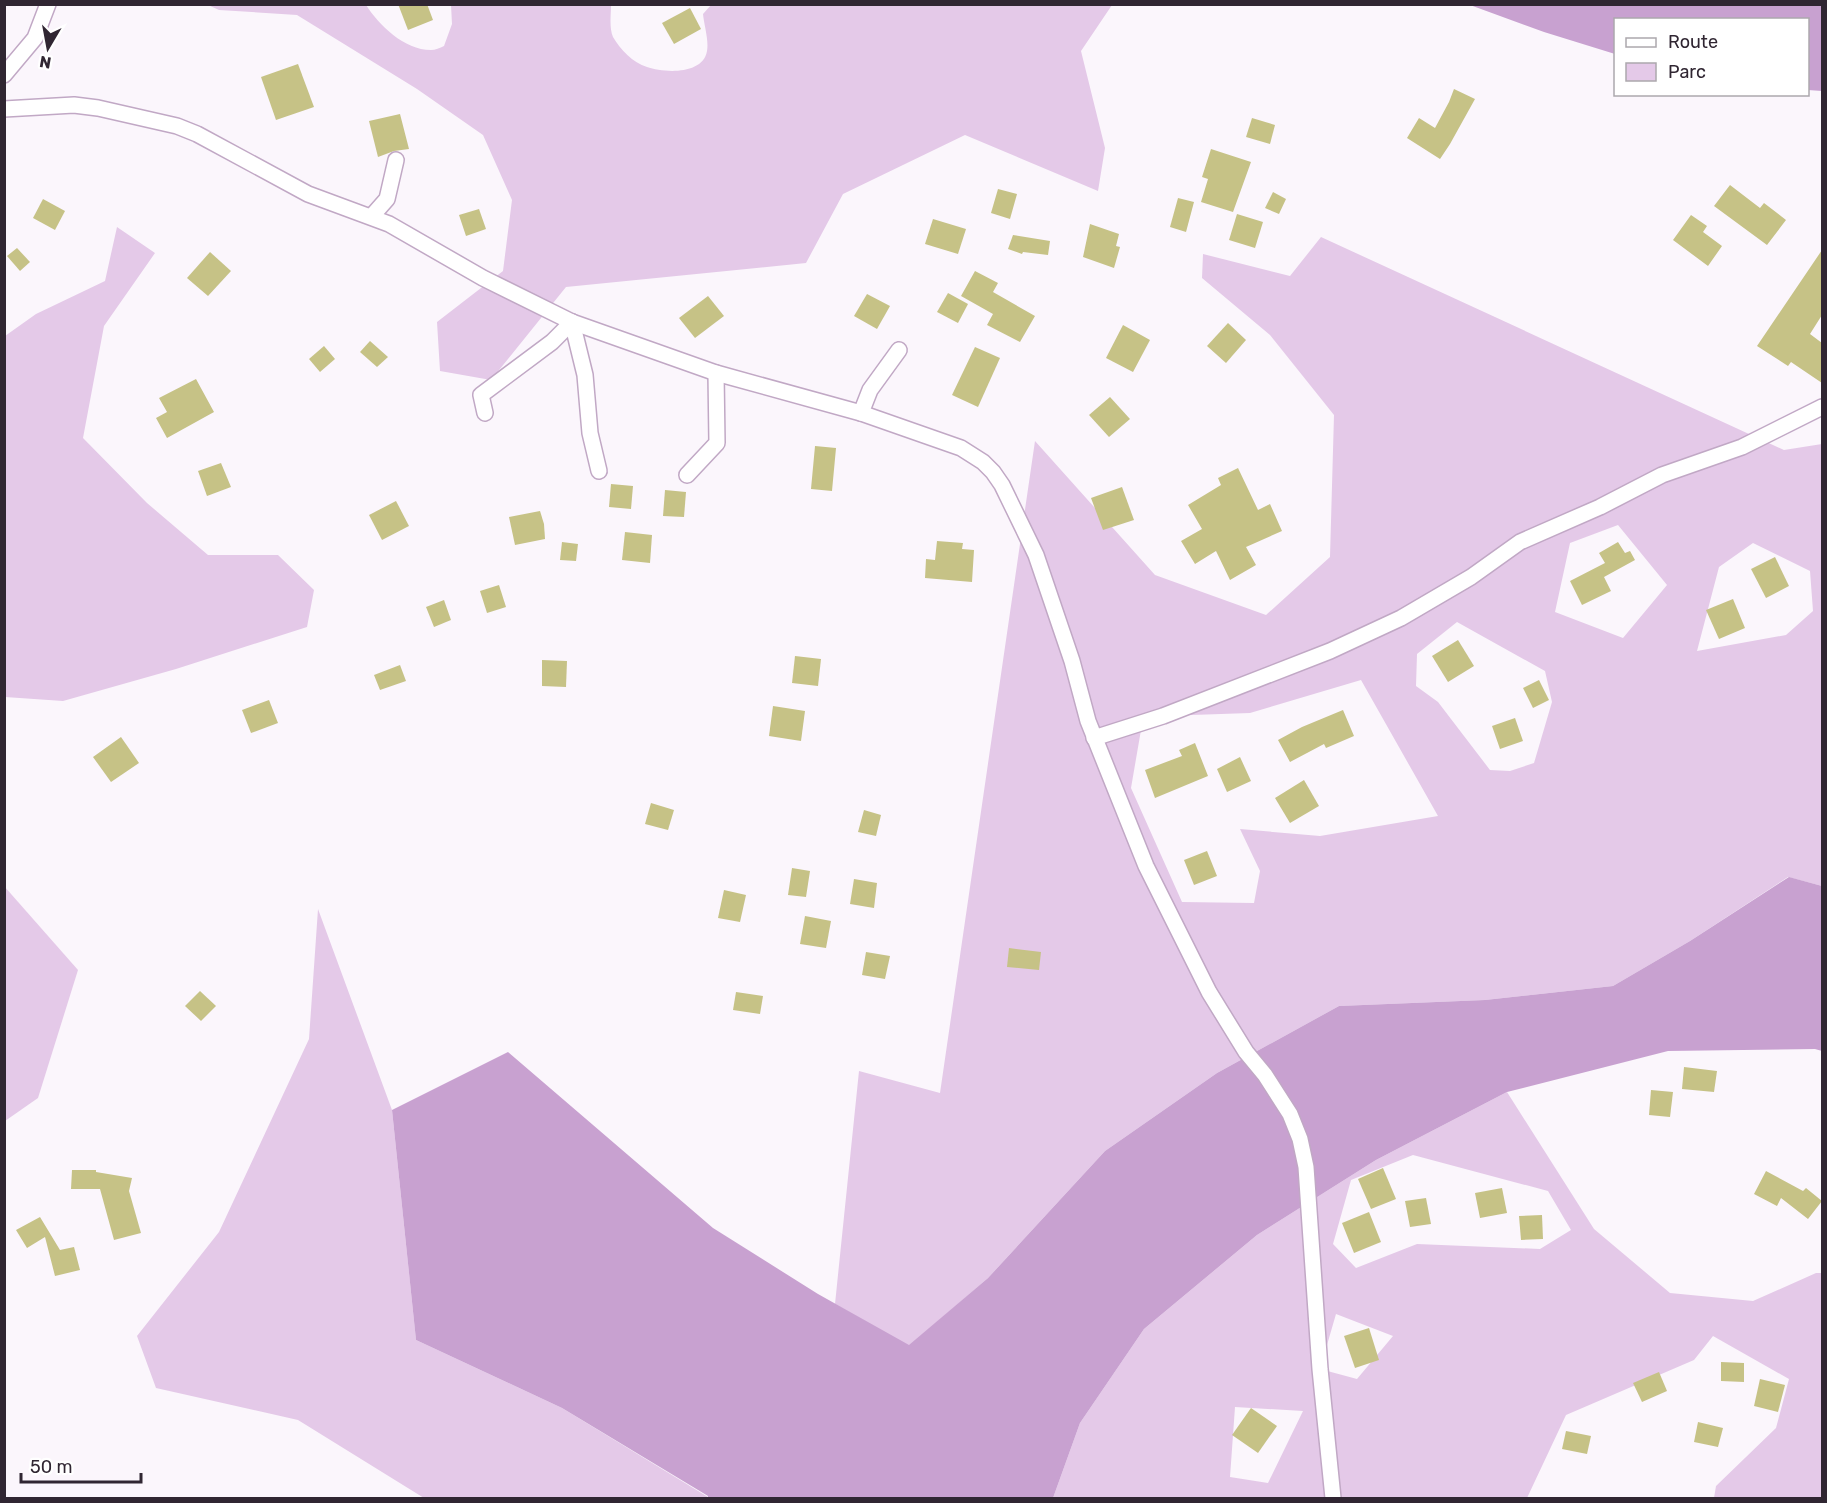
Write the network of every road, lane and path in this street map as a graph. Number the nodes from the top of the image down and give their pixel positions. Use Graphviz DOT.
graph roads {
  1 [pos="48,4"];
  2 [pos="4,75"];
  3 [pos="4,109"];
  4 [pos="396,160"];
  5 [pos="372,216"];
  6 [pos="572,322"];
  7 [pos="900,350"];
  8 [pos="716,373"];
  9 [pos="1822,407"];
  10 [pos="485,413"];
  11 [pos="861,413"];
  12 [pos="599,471"];
  13 [pos="687,475"];
  14 [pos="1094,738"];
  15 [pos="1333,1498"];
  1 -- 2 [label="street"];
  3 -- 5 [label="street"];
  4 -- 5 [label="street"];
  5 -- 6 [label="street"];
  6 -- 8 [label="street"];
  6 -- 10 [label="street"];
  6 -- 12 [label="street"];
  7 -- 11 [label="street"];
  8 -- 11 [label="street"];
  8 -- 13 [label="street"];
  9 -- 14 [label="street"];
  11 -- 14 [label="street"];
  14 -- 15 [label="street"];
}
